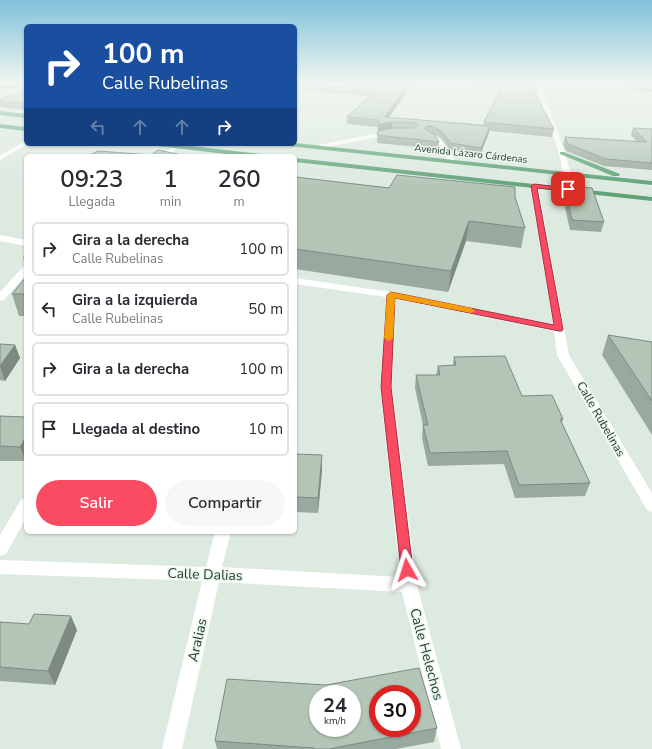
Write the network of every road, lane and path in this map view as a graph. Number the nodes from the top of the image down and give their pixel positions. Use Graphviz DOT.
graph roads {
  1 [pos="550,119"];
  2 [pos="0,126"];
  3 [pos="24,128"];
  4 [pos="399,132"];
  5 [pos="428,135"];
  6 [pos="24,144"];
  7 [pos="297,145"];
  8 [pos="176,146"];
  9 [pos="318,147"];
  10 [pos="0,150"];
  11 [pos="12,151"];
  12 [pos="562,153"];
  13 [pos="166,154"];
  14 [pos="244,154"];
  15 [pos="0,158"];
  16 [pos="297,160"];
  17 [pos="451,161"];
  18 [pos="567,174"];
  19 [pos="638,181"];
  20 [pos="652,183"];
  21 [pos="534,186"];
  22 [pos="652,199"];
  23 [pos="0,238"];
  24 [pos="24,242"];
  25 [pos="24,271"];
  26 [pos="297,281"];
  27 [pos="391,295"];
  28 [pos="0,298"];
  29 [pos="559,329"];
  30 [pos="652,506"];
  31 [pos="24,507"];
  32 [pos="222,534"];
  33 [pos="0,548"];
  34 [pos="0,567"];
  35 [pos="212,574"];
  36 [pos="409,585"];
  37 [pos="172,749"];
  38 [pos="451,749"];
  1 -- 12 [label="street"];
  2 -- 3 [label="main road"];
  4 -- 9 [label="street"];
  5 -- 17 [label="street"];
  6 -- 11 [label="street"];
  7 -- 9 [label="main road, Avenida Lázaro Cárdenas"];
  8 -- 13 [label="street"];
  8 -- 14 [label="main road"];
  9 -- 17 [label="main road, Avenida Lázaro Cárdenas"];
  10 -- 11 [label="street"];
  11 -- 15 [label="street"];
  12 -- 18 [label="street"];
  12 -- 19 [label="main road"];
  16 -- 21 [label="main road"];
  17 -- 18 [label="main road, Avenida Lázaro Cárdenas"];
  18 -- 19 [label="main road, Avenida Lázaro Cárdenas"];
  19 -- 20 [label="main road, Avenida Lázaro Cárdenas"];
  21 -- 22 [label="main road"];
  21 -- 29 [label="street, Calle Rubelinas"];
  23 -- 24 [label="street"];
  25 -- 28 [label="street"];
  26 -- 27 [label="street"];
  27 -- 29 [label="street"];
  27 -- 36 [label="street, Calle Helechos"];
  29 -- 30 [label="street, Calle Rubelinas"];
  31 -- 33 [label="street"];
  32 -- 35 [label="street, Aralias"];
  34 -- 35 [label="street, Calle Dalias"];
  35 -- 36 [label="street, Calle Dalias"];
  35 -- 37 [label="street, Aralias"];
  36 -- 38 [label="street, Calle Helechos"];
}
